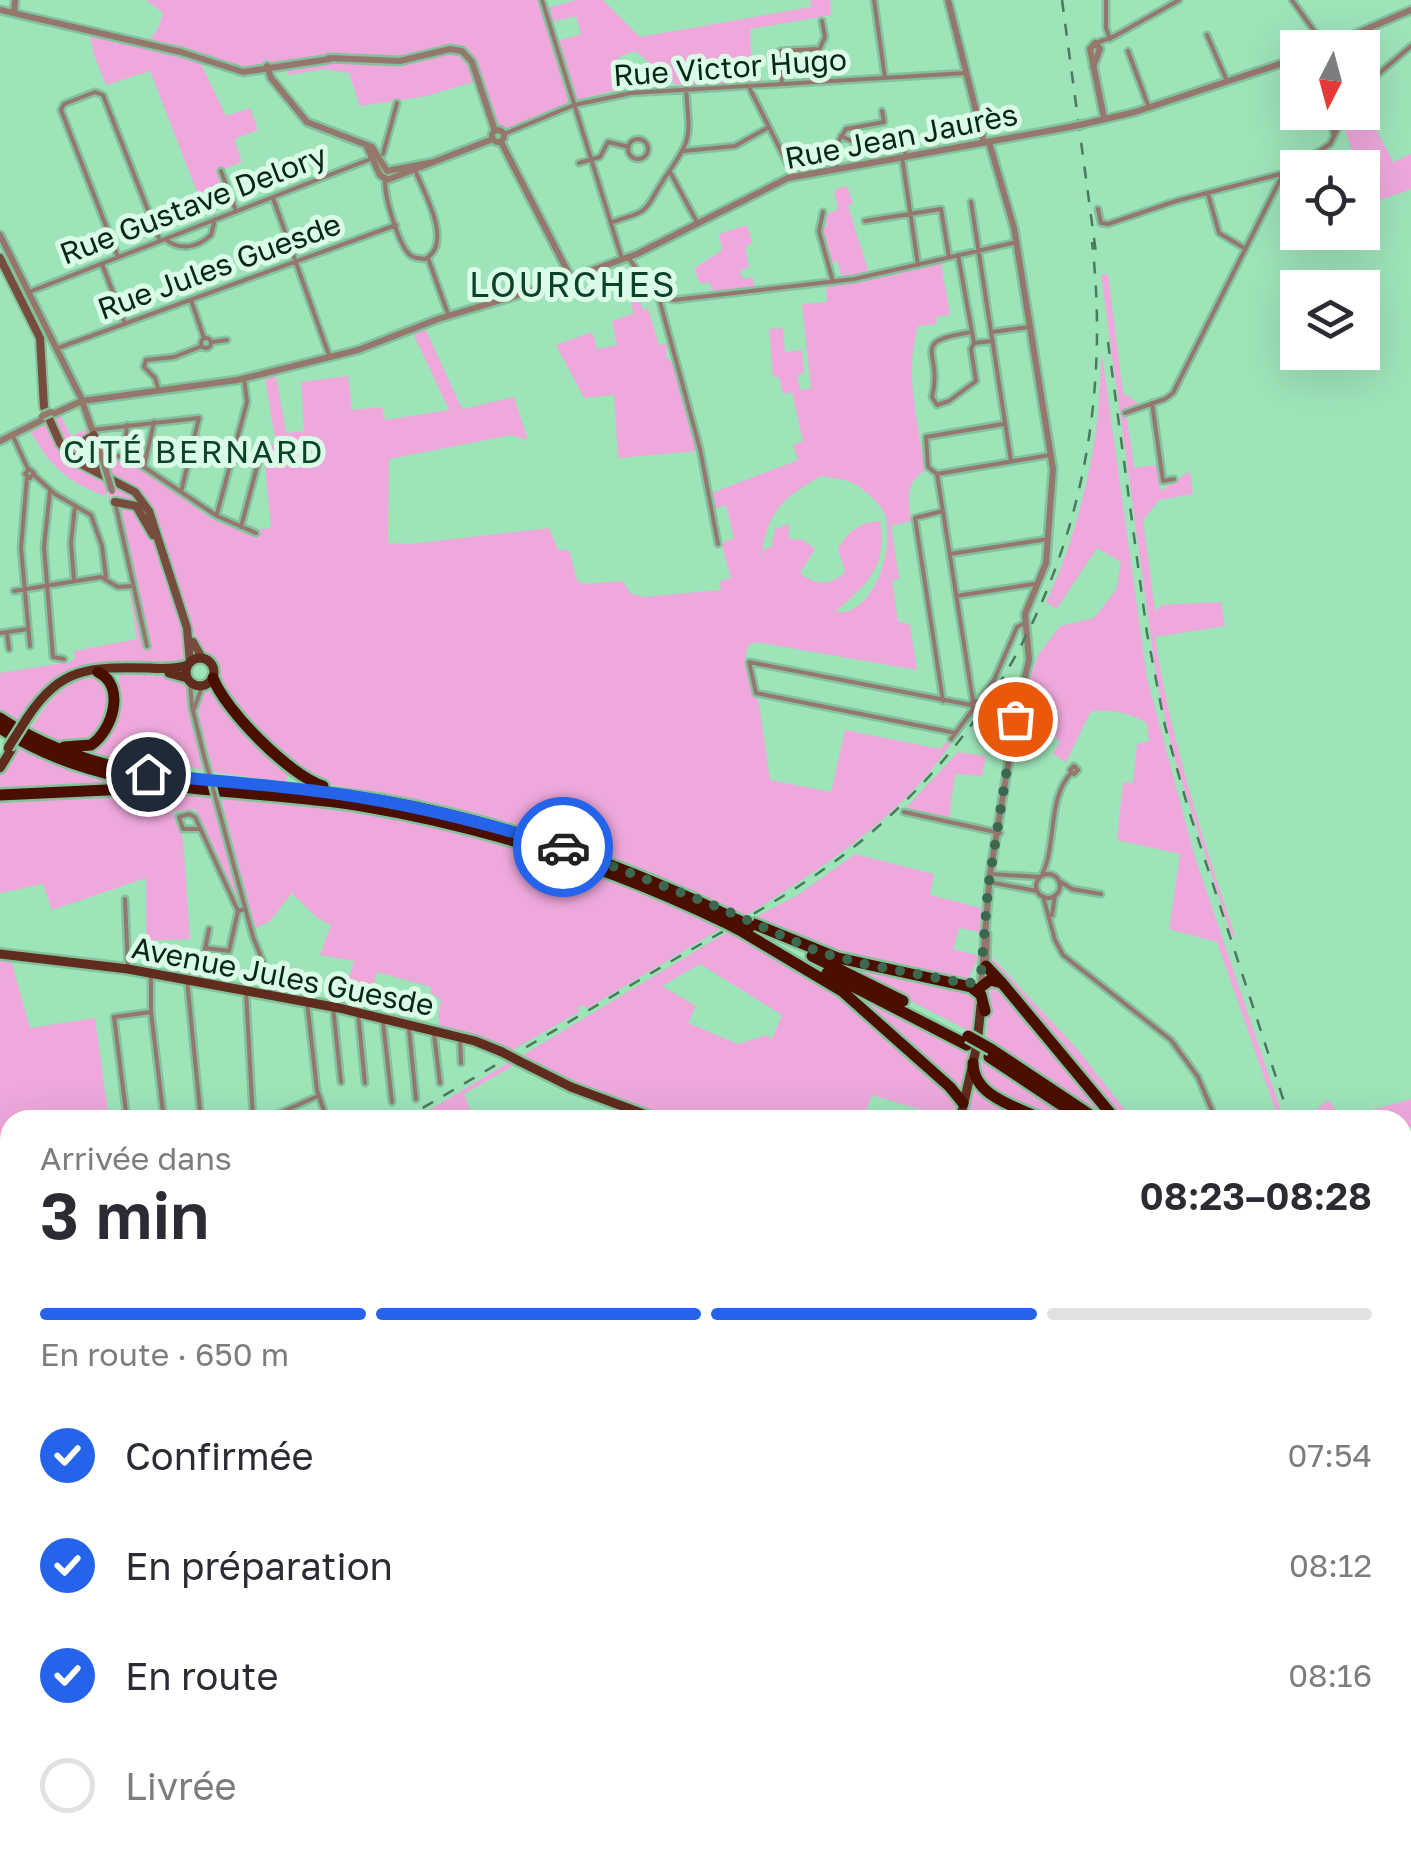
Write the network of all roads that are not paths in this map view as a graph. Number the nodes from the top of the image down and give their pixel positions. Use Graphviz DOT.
graph roads {
  1 [pos="15,0"];
  2 [pos="542,0"];
  3 [pos="874,0"];
  4 [pos="948,0"];
  5 [pos="1106,0"];
  6 [pos="1179,0"];
  7 [pos="1292,0"];
  8 [pos="0,10"];
  9 [pos="1411,10"];
  10 [pos="14,13"];
  11 [pos="822,21"];
  12 [pos="1312,30"];
  13 [pos="1364,30"];
  14 [pos="1207,35"];
  15 [pos="1110,39"];
  16 [pos="1411,46"];
  17 [pos="1096,49"];
  18 [pos="819,50"];
  19 [pos="1128,52"];
  20 [pos="1280,64"];
  21 [pos="271,66"];
  22 [pos="966,72"];
  23 [pos="1380,73"];
  24 [pos="885,78"];
  25 [pos="1227,81"];
  26 [pos="823,82"];
  27 [pos="782,84"];
  28 [pos="748,86"];
  29 [pos="686,90"];
  30 [pos="397,104"];
  31 [pos="574,105"];
  32 [pos="1149,108"];
  33 [pos="882,112"];
  34 [pos="1104,118"];
  35 [pos="769,127"];
  36 [pos="1333,130"];
  37 [pos="1338,130"];
  38 [pos="498,136"];
  39 [pos="842,136"];
  40 [pos="1334,139"];
  41 [pos="986,141"];
  42 [pos="630,146"];
  43 [pos="1322,150"];
  44 [pos="684,151"];
  45 [pos="378,156"];
  46 [pos="904,157"];
  47 [pos="591,160"];
  48 [pos="579,163"];
  49 [pos="414,168"];
  50 [pos="837,169"];
  51 [pos="221,172"];
  52 [pos="670,172"];
  53 [pos="1280,175"];
  54 [pos="387,176"];
  55 [pos="794,177"];
  56 [pos="1280,180"];
  57 [pos="1208,193"];
  58 [pos="272,197"];
  59 [pos="970,202"];
  60 [pos="1098,209"];
  61 [pos="236,211"];
  62 [pos="823,212"];
  63 [pos="911,214"];
  64 [pos="215,219"];
  65 [pos="865,221"];
  66 [pos="610,223"];
  67 [pos="698,224"];
  68 [pos="396,225"];
  69 [pos="0,235"];
  70 [pos="162,240"];
  71 [pos="1017,242"];
  72 [pos="1244,248"];
  73 [pos="980,250"];
  74 [pos="958,255"];
  75 [pos="118,257"];
  76 [pos="0,258"];
  77 [pos="428,258"];
  78 [pos="625,258"];
  79 [pos="949,258"];
  80 [pos="295,262"];
  81 [pos="102,264"];
  82 [pos="918,265"];
  83 [pos="571,278"];
  84 [pos="832,282"];
  85 [pos="29,292"];
  86 [pos="659,298"];
  87 [pos="190,300"];
  88 [pos="449,316"];
  89 [pos="125,324"];
  90 [pos="1029,327"];
  91 [pos="972,332"];
  92 [pos="992,332"];
  93 [pos="204,338"];
  94 [pos="227,340"];
  95 [pos="992,340"];
  96 [pos="212,342"];
  97 [pos="974,343"];
  98 [pos="202,346"];
  99 [pos="56,348"];
  100 [pos="330,358"];
  101 [pos="244,378"];
  102 [pos="159,392"];
  103 [pos="81,400"];
  104 [pos="1152,404"];
  105 [pos="1125,413"];
  106 [pos="154,422"];
  107 [pos="1005,424"];
  108 [pos="127,426"];
  109 [pos="93,432"];
  110 [pos="12,434"];
  111 [pos="0,440"];
  112 [pos="124,454"];
  113 [pos="1052,454"];
  114 [pos="101,455"];
  115 [pos="232,458"];
  116 [pos="1011,461"];
  117 [pos="144,466"];
  118 [pos="42,467"];
  119 [pos="31,473"];
  120 [pos="937,474"];
  121 [pos="1174,480"];
  122 [pos="50,490"];
  123 [pos="182,492"];
  124 [pos="115,502"];
  125 [pos="75,506"];
  126 [pos="944,511"];
  127 [pos="217,516"];
  128 [pos="241,527"];
  129 [pos="256,533"];
  130 [pos="1048,539"];
  131 [pos="718,544"];
  132 [pos="161,548"];
  133 [pos="950,554"];
  134 [pos="170,574"];
  135 [pos="106,578"];
  136 [pos="74,581"];
  137 [pos="1039,584"];
  138 [pos="47,586"];
  139 [pos="133,586"];
  140 [pos="25,590"];
  141 [pos="14,591"];
  142 [pos="956,596"];
  143 [pos="1025,623"];
  144 [pos="187,628"];
  145 [pos="28,629"];
  146 [pos="3,633"];
  147 [pos="30,646"];
  148 [pos="147,646"];
  149 [pos="8,649"];
  150 [pos="202,658"];
  151 [pos="64,659"];
  152 [pos="189,664"];
  153 [pos="98,672"];
  154 [pos="213,678"];
  155 [pos="188,680"];
  156 [pos="202,686"];
  157 [pos="943,701"];
  158 [pos="974,704"];
  159 [pos="193,714"];
  160 [pos="29,719"];
  161 [pos="3,723"];
  162 [pos="956,734"];
  163 [pos="951,739"];
  164 [pos="0,765"];
  165 [pos="1071,773"];
  166 [pos="223,790"];
  167 [pos="0,795"];
  168 [pos="385,802"];
  169 [pos="904,812"];
  170 [pos="200,829"];
  171 [pos="998,833"];
  172 [pos="1050,853"];
  173 [pos="1041,876"];
  174 [pos="991,878"];
  175 [pos="1056,878"];
  176 [pos="1037,890"];
  177 [pos="1077,890"];
  178 [pos="1056,894"];
  179 [pos="1101,894"];
  180 [pos="1043,896"];
  181 [pos="125,899"];
  182 [pos="246,909"];
  183 [pos="238,911"];
  184 [pos="730,918"];
  185 [pos="1052,920"];
  186 [pos="749,927"];
  187 [pos="209,928"];
  188 [pos="206,948"];
  189 [pos="0,952"];
  190 [pos="203,960"];
  191 [pos="128,970"];
  192 [pos="151,973"];
  193 [pos="187,980"];
  194 [pos="983,981"];
  195 [pos="246,991"];
  196 [pos="266,994"];
  197 [pos="307,1002"];
  198 [pos="333,1007"];
  199 [pos="985,1011"];
  200 [pos="151,1012"];
  201 [pos="358,1012"];
  202 [pos="384,1018"];
  203 [pos="410,1025"];
  204 [pos="435,1031"];
  205 [pos="460,1038"];
  206 [pos="990,1053"];
  207 [pos="461,1064"];
  208 [pos="973,1064"];
  209 [pos="340,1082"];
  210 [pos="365,1083"];
  211 [pos="440,1084"];
  212 [pos="968,1091"];
  213 [pos="318,1096"];
  214 [pos="416,1099"];
  215 [pos="392,1102"];
  216 [pos="126,1110"];
  217 [pos="163,1110"];
  218 [pos="200,1110"];
  219 [pos="252,1110"];
  220 [pos="286,1110"];
  221 [pos="323,1110"];
  222 [pos="631,1110"];
  223 [pos="963,1110"];
  224 [pos="1023,1110"];
  225 [pos="1070,1110"];
  226 [pos="1082,1110"];
  227 [pos="1108,1110"];
  228 [pos="1212,1110"];
  1 -- 10 [label="street"];
  2 -- 31 [label="street"];
  3 -- 24 [label="street"];
  4 -- 22 [label="street"];
  5 -- 15 [label="street"];
  6 -- 15 [label="street"];
  7 -- 12 [label="street"];
  8 -- 10 [label="street"];
  9 -- 13 [label="street"];
  10 -- 21 [label="street"];
  11 -- 18 [label="street"];
  14 -- 25 [label="street"];
  15 -- 17 [label="street"];
  16 -- 23 [label="street"];
  17 -- 34 [label="street"];
  18 -- 26 [label="street"];
  18 -- 27 [label="street"];
  19 -- 32 [label="street"];
  20 -- 25 [label="street, Rue Jean Jaurès"];
  21 -- 38 [label="street"];
  21 -- 45 [label="street"];
  22 -- 24 [label="street, Rue Victor Hugo"];
  22 -- 41 [label="street"];
  24 -- 26 [label="street, Rue Victor Hugo"];
  25 -- 32 [label="street, Rue Jean Jaurès"];
  26 -- 27 [label="street, Rue Victor Hugo"];
  27 -- 28 [label="street, Rue Victor Hugo"];
  28 -- 29 [label="street, Rue Victor Hugo"];
  28 -- 35 [label="street"];
  29 -- 31 [label="street, Rue Victor Hugo"];
  29 -- 44 [label="street"];
  30 -- 45 [label="street"];
  31 -- 38 [label="street, Rue Victor Hugo"];
  31 -- 47 [label="street"];
  32 -- 34 [label="street, Rue Jean Jaurès"];
  33 -- 39 [label="street"];
  34 -- 41 [label="street, Rue Jean Jaurès, bridge"];
  35 -- 44 [label="street"];
  35 -- 55 [label="street"];
  36 -- 40 [label="street"];
  37 -- 40 [label="street"];
  38 -- 49 [label="street"];
  38 -- 83 [label="street"];
  39 -- 46 [label="street"];
  39 -- 50 [label="street"];
  40 -- 43 [label="street"];
  41 -- 46 [label="street, Rue Jean Jaurès"];
  41 -- 71 [label="street"];
  42 -- 42 [label="street"];
  42 -- 47 [label="street"];
  44 -- 52 [label="street"];
  45 -- 54 [label="street"];
  45 -- 58 [label="street, Rue Gustave Delory"];
  46 -- 50 [label="street, Rue Jean Jaurès"];
  46 -- 63 [label="street"];
  47 -- 48 [label="street"];
  47 -- 66 [label="street"];
  49 -- 54 [label="street"];
  49 -- 77 [label="street"];
  50 -- 55 [label="street, Rue Jean Jaurès"];
  51 -- 61 [label="street"];
  52 -- 66 [label="street"];
  52 -- 67 [label="street"];
  53 -- 57 [label="street"];
  54 -- 68 [label="street"];
  55 -- 67 [label="street, Rue Jean Jaurès"];
  56 -- 72 [label="street"];
  57 -- 60 [label="street"];
  57 -- 72 [label="street"];
  58 -- 61 [label="street, Rue Gustave Delory"];
  58 -- 80 [label="street"];
  59 -- 73 [label="street"];
  61 -- 64 [label="street, Rue Gustave Delory"];
  62 -- 84 [label="street"];
  63 -- 65 [label="street"];
  63 -- 79 [label="street"];
  63 -- 82 [label="street"];
  64 -- 70 [label="street, Rue Gustave Delory"];
  64 -- 70 [label="street"];
  66 -- 78 [label="street"];
  67 -- 78 [label="street, Rue Jean Jaurès"];
  68 -- 77 [label="street"];
  68 -- 80 [label="street, Rue Jules Guesde"];
  69 -- 85 [label="street"];
  70 -- 75 [label="street, Rue Gustave Delory"];
  70 -- 75 [label="street"];
  71 -- 73 [label="street"];
  71 -- 90 [label="street"];
  72 -- 104 [label="street"];
  73 -- 74 [label="street"];
  73 -- 92 [label="street"];
  74 -- 79 [label="street"];
  74 -- 91 [label="street"];
  75 -- 81 [label="street, Rue Gustave Delory"];
  76 -- 132 [label="main road"];
  77 -- 88 [label="street"];
  78 -- 83 [label="street, Rue Jean Jaurès"];
  78 -- 86 [label="street"];
  79 -- 82 [label="street"];
  80 -- 87 [label="street, Rue Jules Guesde"];
  80 -- 100 [label="street"];
  81 -- 85 [label="street, Rue Gustave Delory"];
  81 -- 89 [label="street"];
  82 -- 84 [label="street"];
  83 -- 88 [label="street, Rue Jean Jaurès"];
  84 -- 86 [label="street"];
  85 -- 99 [label="street"];
  86 -- 131 [label="street"];
  87 -- 89 [label="street, Rue Jules Guesde"];
  87 -- 93 [label="street"];
  88 -- 100 [label="street, Rue Jean Jaurès"];
  89 -- 99 [label="street, Rue Jules Guesde"];
  90 -- 92 [label="street"];
  90 -- 113 [label="street"];
  91 -- 97 [label="street"];
  91 -- 97 [label="street"];
  92 -- 95 [label="street"];
  93 -- 96 [label="street"];
  93 -- 98 [label="street"];
  94 -- 96 [label="street"];
  95 -- 97 [label="street"];
  95 -- 107 [label="street"];
  96 -- 98 [label="street"];
  98 -- 102 [label="street"];
  99 -- 103 [label="street"];
  100 -- 101 [label="street, Rue Jean Jaurès"];
  101 -- 102 [label="street, Rue Jean Jaurès"];
  101 -- 115 [label="street"];
  102 -- 103 [label="street, Rue Jean Jaurès"];
  103 -- 109 [label="street"];
  103 -- 110 [label="street, bridge"];
  104 -- 105 [label="street"];
  104 -- 121 [label="street"];
  106 -- 108 [label="street"];
  106 -- 117 [label="street"];
  106 -- 123 [label="street"];
  107 -- 116 [label="street"];
  107 -- 120 [label="street"];
  108 -- 109 [label="street"];
  108 -- 112 [label="street"];
  109 -- 114 [label="street"];
  109 -- 132 [label="main road"];
  110 -- 111 [label="street"];
  110 -- 119 [label="street"];
  112 -- 114 [label="street"];
  112 -- 117 [label="street"];
  113 -- 116 [label="street"];
  113 -- 130 [label="street"];
  114 -- 124 [label="street, bridge"];
  115 -- 127 [label="street"];
  115 -- 128 [label="street"];
  116 -- 120 [label="street"];
  117 -- 123 [label="street"];
  118 -- 119 [label="street"];
  119 -- 122 [label="street"];
  119 -- 140 [label="street"];
  120 -- 126 [label="street"];
  122 -- 125 [label="street"];
  122 -- 138 [label="street"];
  123 -- 127 [label="street"];
  124 -- 134 [label="main road"];
  124 -- 139 [label="street"];
  125 -- 135 [label="street"];
  125 -- 136 [label="street"];
  126 -- 133 [label="street"];
  126 -- 157 [label="street"];
  127 -- 128 [label="street"];
  128 -- 129 [label="street"];
  130 -- 133 [label="street"];
  130 -- 137 [label="street"];
  132 -- 134 [label="main road"];
  133 -- 142 [label="street"];
  134 -- 144 [label="main road"];
  135 -- 136 [label="street"];
  135 -- 139 [label="street"];
  136 -- 138 [label="street"];
  137 -- 142 [label="street"];
  137 -- 143 [label="street"];
  138 -- 140 [label="street"];
  138 -- 151 [label="street"];
  139 -- 148 [label="street"];
  140 -- 141 [label="street"];
  140 -- 145 [label="street"];
  142 -- 158 [label="street"];
  143 -- 158 [label="street"];
  143 -- 171 [label="street"];
  144 -- 150 [label="main road"];
  144 -- 152 [label="main road"];
  145 -- 146 [label="street"];
  145 -- 147 [label="street"];
  146 -- 149 [label="street"];
  150 -- 152 [label="main road"];
  150 -- 154 [label="main road"];
  152 -- 155 [label="main road"];
  152 -- 160 [label="main road"];
  153 -- 155 [label="main road"];
  153 -- 160 [label="main road"];
  153 -- 161 [label="highway"];
  154 -- 156 [label="main road"];
  154 -- 168 [label="highway"];
  155 -- 156 [label="main road"];
  155 -- 159 [label="street"];
  156 -- 159 [label="street"];
  157 -- 158 [label="street"];
  157 -- 162 [label="street"];
  158 -- 162 [label="street"];
  159 -- 182 [label="street, bridge"];
  160 -- 164 [label="main road, bridge"];
  161 -- 166 [label="highway"];
  161 -- 168 [label="highway"];
  162 -- 163 [label="street"];
  165 -- 172 [label="street"];
  166 -- 167 [label="highway"];
  166 -- 184 [label="highway"];
  168 -- 184 [label="highway"];
  169 -- 171 [label="street"];
  170 -- 183 [label="street"];
  171 -- 174 [label="street"];
  172 -- 173 [label="street"];
  172 -- 175 [label="street"];
  173 -- 174 [label="street"];
  173 -- 175 [label="street"];
  173 -- 176 [label="street"];
  174 -- 176 [label="street"];
  174 -- 194 [label="street"];
  175 -- 177 [label="street"];
  175 -- 178 [label="street"];
  176 -- 180 [label="street"];
  177 -- 178 [label="street"];
  177 -- 179 [label="street"];
  178 -- 180 [label="street"];
  178 -- 185 [label="street"];
  180 -- 185 [label="street"];
  181 -- 191 [label="street"];
  182 -- 183 [label="street"];
  182 -- 196 [label="street"];
  183 -- 188 [label="street"];
  184 -- 186 [label="highway, bridge"];
  185 -- 228 [label="street"];
  186 -- 194 [label="highway"];
  186 -- 206 [label="highway, bridge"];
  186 -- 212 [label="highway"];
  187 -- 188 [label="street"];
  188 -- 190 [label="street"];
  189 -- 191 [label="main road, Avenue Jules Guesde"];
  191 -- 192 [label="main road, Avenue Jules Guesde"];
  192 -- 193 [label="main road, Avenue Jules Guesde"];
  192 -- 200 [label="street"];
  193 -- 195 [label="main road, Avenue Jules Guesde"];
  193 -- 218 [label="street"];
  194 -- 199 [label="highway"];
  194 -- 208 [label="main road"];
  194 -- 227 [label="highway"];
  195 -- 196 [label="main road, Avenue Jules Guesde"];
  195 -- 219 [label="street"];
  196 -- 197 [label="main road, Avenue Jules Guesde"];
  197 -- 198 [label="main road, Avenue Jules Guesde"];
  197 -- 213 [label="street"];
  198 -- 201 [label="main road, Avenue Jules Guesde"];
  198 -- 209 [label="street"];
  199 -- 212 [label="main road"];
  200 -- 216 [label="street"];
  200 -- 217 [label="street"];
  201 -- 202 [label="main road, Avenue Jules Guesde"];
  201 -- 210 [label="street"];
  202 -- 203 [label="main road, Avenue Jules Guesde"];
  202 -- 215 [label="street"];
  203 -- 204 [label="main road, Avenue Jules Guesde"];
  203 -- 214 [label="street"];
  204 -- 205 [label="main road, Avenue Jules Guesde"];
  204 -- 211 [label="street"];
  205 -- 207 [label="street"];
  205 -- 222 [label="main road, Avenue Jules Guesde, bridge"];
  206 -- 225 [label="highway"];
  206 -- 226 [label="highway"];
  208 -- 212 [label="highway"];
  212 -- 223 [label="main road"];
  212 -- 224 [label="highway"];
  213 -- 220 [label="street"];
  213 -- 221 [label="street"];
}
